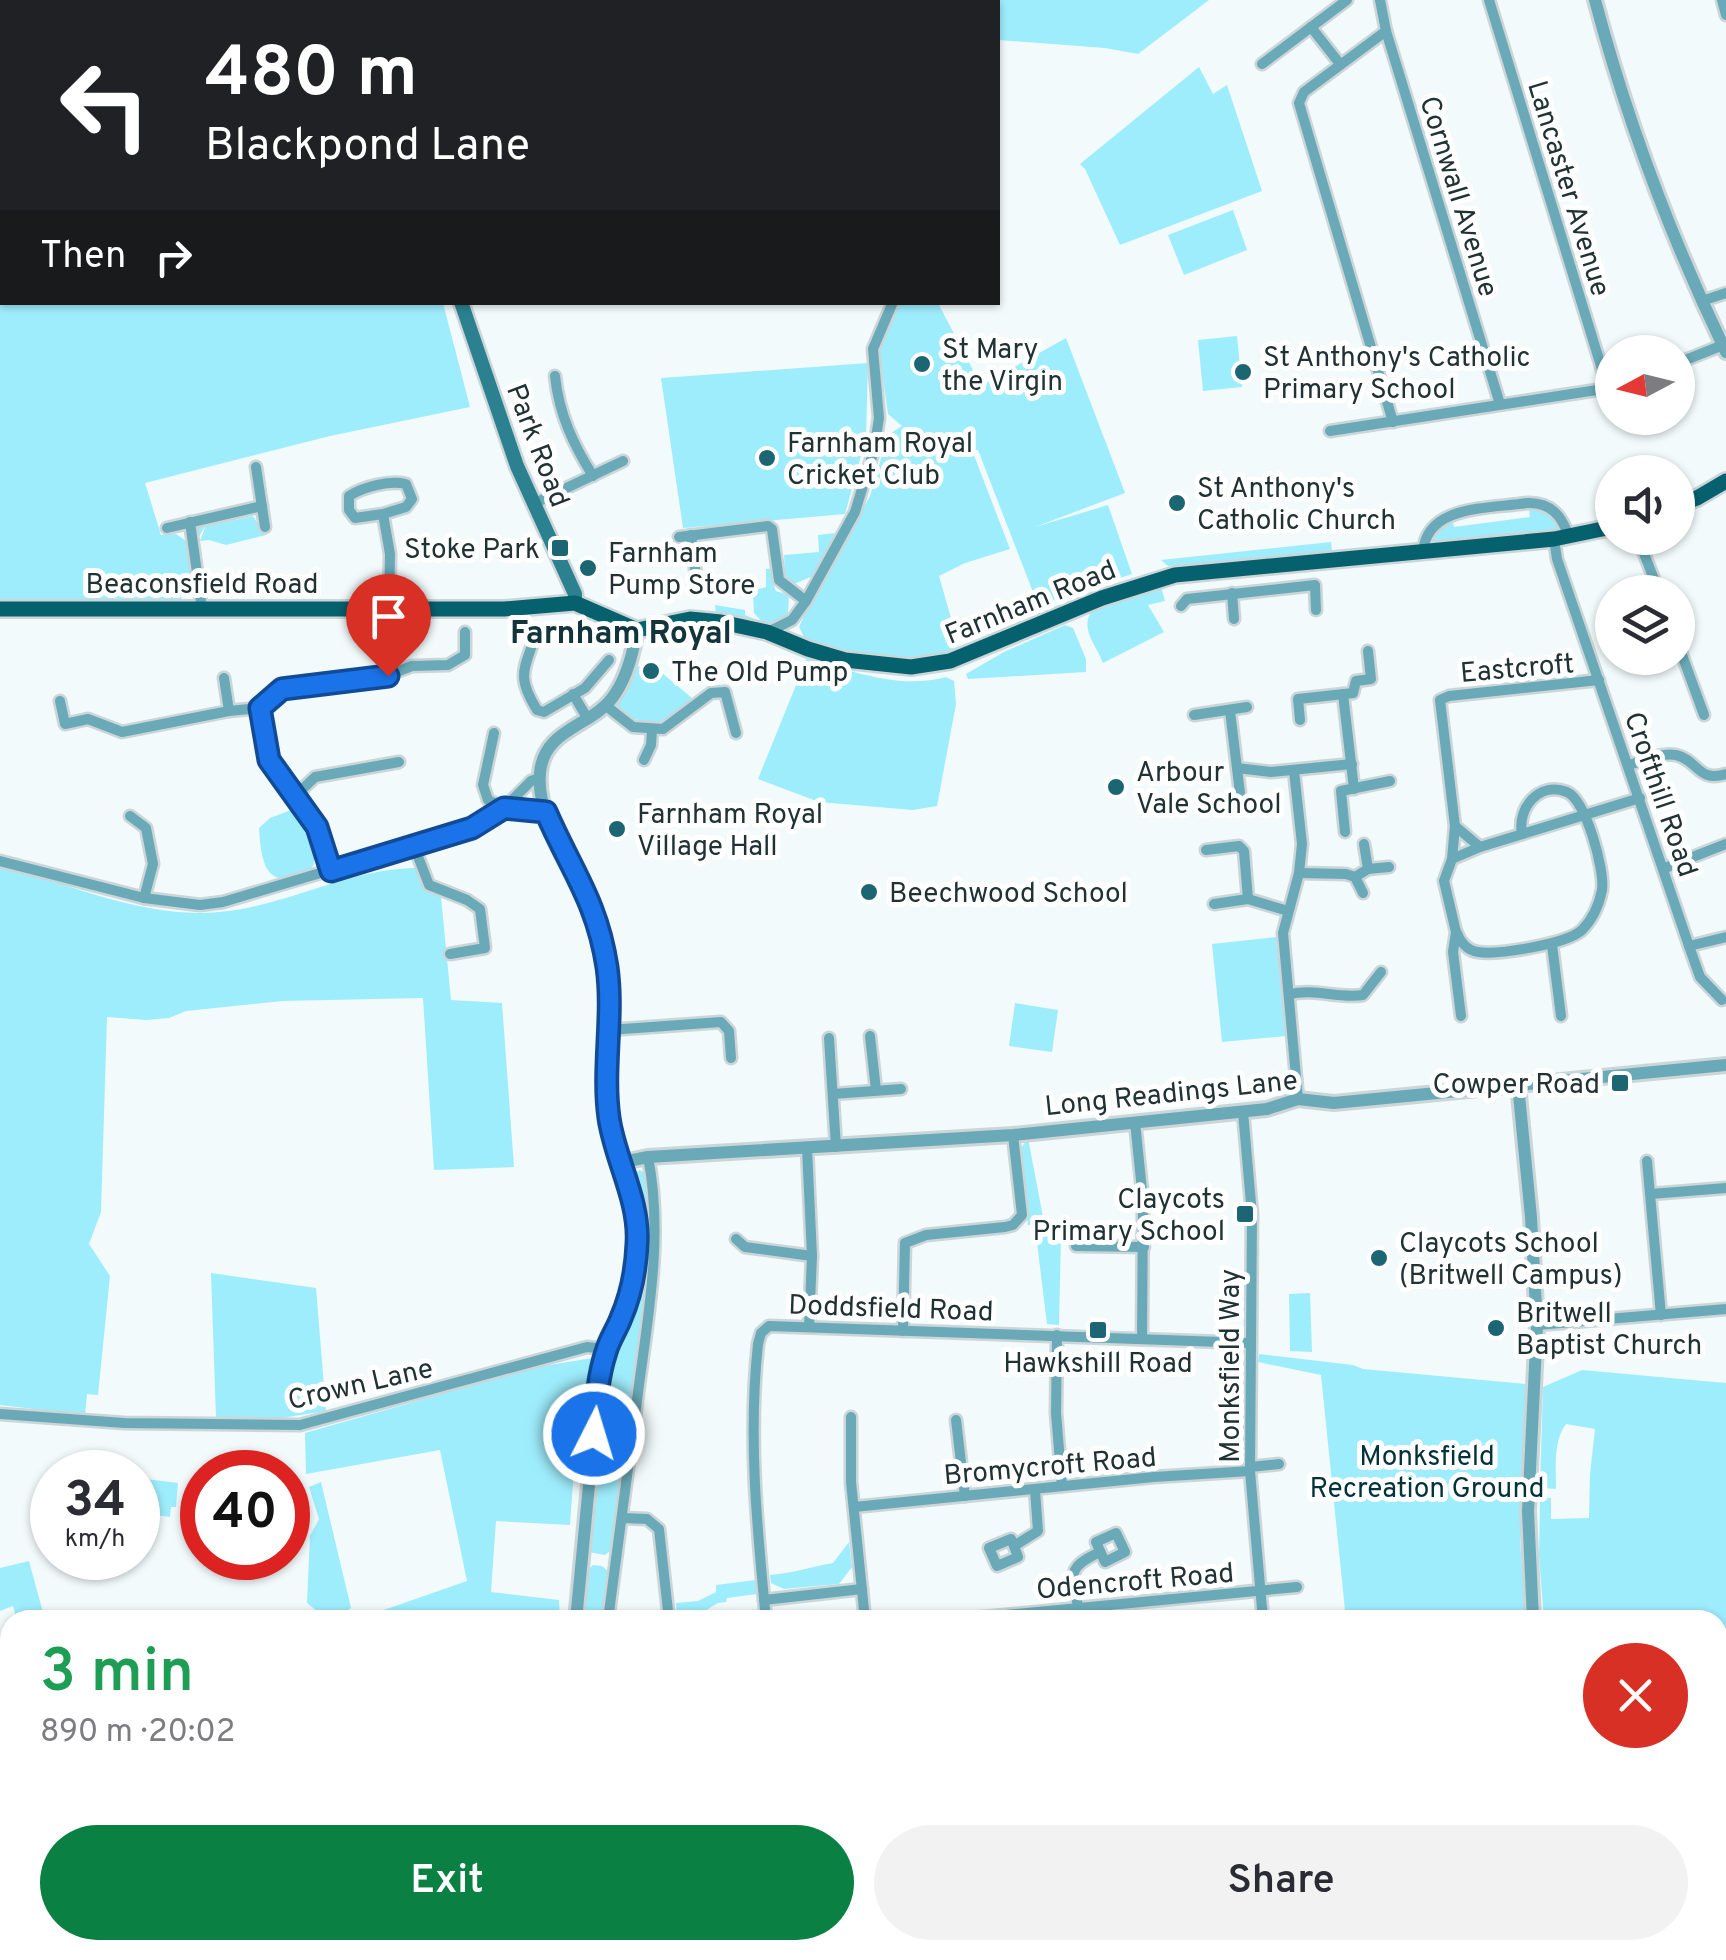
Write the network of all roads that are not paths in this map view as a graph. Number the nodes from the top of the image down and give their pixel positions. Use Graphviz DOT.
graph roads {
  1 [pos="1347,0"];
  2 [pos="1380,0"];
  3 [pos="1490,0"];
  4 [pos="1595,0"];
  5 [pos="1722,0"];
  6 [pos="1726,14"];
  7 [pos="1312,27"];
  8 [pos="1386,31"];
  9 [pos="1262,64"];
  10 [pos="1340,64"];
  11 [pos="1726,293"];
  12 [pos="1702,302"];
  13 [pos="462,305"];
  14 [pos="892,305"];
  15 [pos="1595,340"];
  16 [pos="1724,349"];
  17 [pos="1695,357"];
  18 [pos="555,376"];
  19 [pos="1595,390"];
  20 [pos="1500,404"];
  21 [pos="1393,422"];
  22 [pos="1330,431"];
  23 [pos="622,461"];
  24 [pos="256,467"];
  25 [pos="593,476"];
  26 [pos="1726,481"];
  27 [pos="1698,498"];
  28 [pos="1695,499"];
  29 [pos="1726,499"];
  30 [pos="533,504"];
  31 [pos="262,506"];
  32 [pos="383,514"];
  33 [pos="190,522"];
  34 [pos="265,527"];
  35 [pos="167,528"];
  36 [pos="1595,531"];
  37 [pos="1562,538"];
  38 [pos="1423,552"];
  39 [pos="1267,568"];
  40 [pos="696,576"];
  41 [pos="1270,588"];
  42 [pos="1232,593"];
  43 [pos="806,602"];
  44 [pos="575,603"];
  45 [pos="1182,606"];
  46 [pos="202,608"];
  47 [pos="390,608"];
  48 [pos="0,609"];
  49 [pos="1316,610"];
  50 [pos="1234,618"];
  51 [pos="792,620"];
  52 [pos="637,630"];
  53 [pos="537,631"];
  54 [pos="465,632"];
  55 [pos="768,632"];
  56 [pos="796,643"];
  57 [pos="1368,651"];
  58 [pos="608,660"];
  59 [pos="1689,675"];
  60 [pos="224,678"];
  61 [pos="1599,680"];
  62 [pos="573,694"];
  63 [pos="1343,694"];
  64 [pos="60,702"];
  65 [pos="604,705"];
  66 [pos="1247,707"];
  67 [pos="260,708"];
  68 [pos="229,711"];
  69 [pos="1230,711"];
  70 [pos="1194,715"];
  71 [pos="1704,715"];
  72 [pos="586,716"];
  73 [pos="1300,720"];
  74 [pos="652,730"];
  75 [pos="494,733"];
  76 [pos="736,734"];
  77 [pos="644,760"];
  78 [pos="400,762"];
  79 [pos="1352,764"];
  80 [pos="1629,765"];
  81 [pos="1238,768"];
  82 [pos="1294,771"];
  83 [pos="1726,774"];
  84 [pos="539,778"];
  85 [pos="1390,781"];
  86 [pos="1354,789"];
  87 [pos="1240,793"];
  88 [pos="295,796"];
  89 [pos="1640,798"];
  90 [pos="504,808"];
  91 [pos="546,812"];
  92 [pos="1585,815"];
  93 [pos="130,816"];
  94 [pos="1455,826"];
  95 [pos="1345,832"];
  96 [pos="1522,834"];
  97 [pos="1364,844"];
  98 [pos="1726,844"];
  99 [pos="414,846"];
  100 [pos="1480,847"];
  101 [pos="1206,850"];
  102 [pos="1452,859"];
  103 [pos="0,861"];
  104 [pos="1389,867"];
  105 [pos="1368,868"];
  106 [pos="1664,868"];
  107 [pos="331,871"];
  108 [pos="1299,873"];
  109 [pos="1355,878"];
  110 [pos="1363,893"];
  111 [pos="144,898"];
  112 [pos="1248,899"];
  113 [pos="1214,904"];
  114 [pos="1288,911"];
  115 [pos="1456,932"];
  116 [pos="1726,936"];
  117 [pos="1552,945"];
  118 [pos="1689,946"];
  119 [pos="1477,952"];
  120 [pos="450,954"];
  121 [pos="1455,960"];
  122 [pos="1374,976"];
  123 [pos="1290,994"];
  124 [pos="1722,1000"];
  125 [pos="1461,1016"];
  126 [pos="1561,1016"];
  127 [pos="608,1030"];
  128 [pos="870,1036"];
  129 [pos="830,1038"];
  130 [pos="731,1058"];
  131 [pos="1726,1065"];
  132 [pos="1518,1085"];
  133 [pos="901,1088"];
  134 [pos="876,1090"];
  135 [pos="833,1094"];
  136 [pos="1298,1099"];
  137 [pos="1243,1112"];
  138 [pos="1135,1122"];
  139 [pos="1013,1135"];
  140 [pos="836,1147"];
  141 [pos="807,1148"];
  142 [pos="648,1158"];
  143 [pos="1647,1162"];
  144 [pos="622,1166"];
  145 [pos="1726,1188"];
  146 [pos="1651,1194"];
  147 [pos="736,1239"];
  148 [pos="1076,1246"];
  149 [pos="1144,1247"];
  150 [pos="812,1256"];
  151 [pos="1726,1309"];
  152 [pos="1661,1315"];
  153 [pos="1536,1326"];
  154 [pos="809,1327"];
  155 [pos="903,1331"];
  156 [pos="1057,1335"];
  157 [pos="1142,1339"];
  158 [pos="1250,1343"];
  159 [pos="606,1349"];
  160 [pos="0,1414"];
  161 [pos="851,1417"];
  162 [pos="956,1420"];
  163 [pos="1279,1464"];
  164 [pos="1250,1469"];
  165 [pos="1062,1486"];
  166 [pos="1035,1490"];
  167 [pos="965,1496"];
  168 [pos="854,1507"];
  169 [pos="622,1518"];
  170 [pos="1014,1546"];
  171 [pos="1100,1552"];
  172 [pos="1298,1587"];
  173 [pos="862,1589"];
  174 [pos="1261,1590"];
  175 [pos="764,1600"];
  176 [pos="1116,1604"];
  177 [pos="1078,1606"];
  178 [pos="577,1610"];
  179 [pos="609,1610"];
  180 [pos="669,1610"];
  181 [pos="765,1610"];
  182 [pos="864,1610"];
  183 [pos="1061,1610"];
  184 [pos="1117,1610"];
  185 [pos="1262,1610"];
  186 [pos="1533,1610"];
  1 -- 7 [label="street"];
  2 -- 8 [label="street, Cornwall Avenue"];
  3 -- 15 [label="street, Lancaster Avenue"];
  4 -- 12 [label="street"];
  5 -- 6 [label="street"];
  7 -- 9 [label="street"];
  7 -- 10 [label="street"];
  8 -- 10 [label="street"];
  8 -- 20 [label="street, Cornwall Avenue"];
  10 -- 21 [label="street"];
  11 -- 12 [label="street"];
  12 -- 16 [label="street"];
  13 -- 30 [label="main road, Park Road"];
  14 -- 43 [label="street"];
  16 -- 17 [label="street"];
  18 -- 25 [label="street"];
  19 -- 20 [label="street"];
  20 -- 21 [label="street"];
  21 -- 22 [label="street"];
  23 -- 25 [label="street"];
  24 -- 31 [label="street"];
  25 -- 30 [label="street"];
  26 -- 27 [label="main road"];
  27 -- 28 [label="main road"];
  27 -- 29 [label="main road"];
  30 -- 44 [label="main road, Park Road"];
  31 -- 33 [label="street"];
  31 -- 34 [label="street"];
  32 -- 32 [label="street"];
  32 -- 47 [label="street"];
  33 -- 35 [label="street"];
  33 -- 46 [label="street"];
  36 -- 37 [label="main road, Farnham Road"];
  37 -- 38 [label="main road, Farnham Road"];
  37 -- 38 [label="street"];
  37 -- 61 [label="street, Crofthill Road"];
  38 -- 39 [label="main road, Farnham Road"];
  39 -- 41 [label="street"];
  39 -- 56 [label="main road, Farnham Road"];
  40 -- 43 [label="street"];
  41 -- 42 [label="street"];
  41 -- 49 [label="street"];
  42 -- 45 [label="street"];
  42 -- 50 [label="street"];
  43 -- 51 [label="street"];
  44 -- 47 [label="main road, Beaconsfield Road"];
  44 -- 52 [label="main road, Beaconsfield Road"];
  46 -- 47 [label="main road, Beaconsfield Road"];
  46 -- 48 [label="main road, Beaconsfield Road"];
  51 -- 55 [label="street"];
  51 -- 56 [label="street"];
  52 -- 55 [label="main road, Farnham Road"];
  52 -- 65 [label="street"];
  53 -- 62 [label="street"];
  54 -- 67 [label="street"];
  55 -- 56 [label="main road, Farnham Road"];
  57 -- 63 [label="street"];
  58 -- 62 [label="street"];
  59 -- 71 [label="street"];
  60 -- 68 [label="street"];
  61 -- 80 [label="street, Crofthill Road"];
  61 -- 94 [label="street, Eastcroft"];
  62 -- 72 [label="street"];
  63 -- 73 [label="street"];
  63 -- 79 [label="street"];
  64 -- 68 [label="street"];
  65 -- 72 [label="street"];
  65 -- 74 [label="street"];
  66 -- 69 [label="street"];
  67 -- 68 [label="street"];
  67 -- 88 [label="street"];
  69 -- 70 [label="street"];
  69 -- 81 [label="street"];
  72 -- 84 [label="street"];
  74 -- 76 [label="street"];
  74 -- 77 [label="street"];
  75 -- 90 [label="street"];
  78 -- 88 [label="street"];
  79 -- 82 [label="street"];
  79 -- 86 [label="street"];
  80 -- 83 [label="street"];
  80 -- 89 [label="street, Crofthill Road"];
  81 -- 82 [label="street"];
  81 -- 87 [label="street"];
  82 -- 108 [label="street"];
  84 -- 90 [label="street"];
  84 -- 91 [label="street"];
  85 -- 86 [label="street"];
  86 -- 95 [label="street"];
  88 -- 107 [label="street"];
  89 -- 92 [label="street"];
  89 -- 106 [label="street, Crofthill Road"];
  90 -- 91 [label="street"];
  90 -- 99 [label="street"];
  91 -- 127 [label="street"];
  92 -- 96 [label="street"];
  92 -- 96 [label="street"];
  92 -- 117 [label="street"];
  93 -- 111 [label="street"];
  94 -- 100 [label="street"];
  94 -- 102 [label="street"];
  96 -- 100 [label="street"];
  97 -- 105 [label="street"];
  98 -- 106 [label="street"];
  99 -- 107 [label="street"];
  99 -- 120 [label="street"];
  100 -- 102 [label="street"];
  101 -- 112 [label="street"];
  102 -- 115 [label="street"];
  103 -- 111 [label="street"];
  104 -- 105 [label="street"];
  105 -- 109 [label="street"];
  106 -- 118 [label="street, Crofthill Road"];
  107 -- 111 [label="street"];
  108 -- 109 [label="street"];
  108 -- 114 [label="street"];
  109 -- 110 [label="street"];
  112 -- 113 [label="street"];
  112 -- 114 [label="street"];
  114 -- 123 [label="street"];
  115 -- 119 [label="street"];
  115 -- 121 [label="street"];
  116 -- 118 [label="street"];
  117 -- 119 [label="street"];
  117 -- 126 [label="street"];
  118 -- 124 [label="street, Crofthill Road"];
  119 -- 121 [label="street"];
  121 -- 125 [label="street"];
  122 -- 123 [label="street"];
  123 -- 136 [label="street"];
  127 -- 130 [label="street"];
  127 -- 144 [label="street"];
  128 -- 134 [label="street"];
  129 -- 135 [label="street"];
  131 -- 132 [label="street, Long Readings Lane"];
  132 -- 136 [label="street, Long Readings Lane"];
  132 -- 153 [label="street"];
  133 -- 134 [label="street"];
  134 -- 135 [label="street"];
  135 -- 140 [label="street"];
  136 -- 137 [label="street, Long Readings Lane"];
  137 -- 138 [label="street, Long Readings Lane"];
  137 -- 158 [label="street, Monksfield Way"];
  138 -- 139 [label="street, Long Readings Lane"];
  138 -- 149 [label="street"];
  139 -- 140 [label="street, Long Readings Lane"];
  139 -- 155 [label="street"];
  140 -- 141 [label="street, Long Readings Lane"];
  141 -- 142 [label="street, Long Readings Lane"];
  141 -- 150 [label="street"];
  142 -- 144 [label="street, Long Readings Lane"];
  142 -- 169 [label="street"];
  143 -- 146 [label="street"];
  144 -- 159 [label="street"];
  145 -- 146 [label="street"];
  146 -- 152 [label="street"];
  147 -- 150 [label="street"];
  148 -- 149 [label="street"];
  149 -- 157 [label="street"];
  150 -- 154 [label="street"];
  151 -- 152 [label="street"];
  152 -- 153 [label="street"];
  153 -- 186 [label="street"];
  154 -- 155 [label="street, Doddsfield Road"];
  154 -- 175 [label="street, Doddsfield Road"];
  155 -- 156 [label="street, Doddsfield Road"];
  156 -- 157 [label="street, Doddsfield Road"];
  156 -- 165 [label="street"];
  157 -- 158 [label="street, Doddsfield Road"];
  158 -- 164 [label="street, Monksfield Way"];
  159 -- 160 [label="street, Crown Lane"];
  159 -- 178 [label="street"];
  161 -- 168 [label="street"];
  162 -- 167 [label="street"];
  163 -- 164 [label="street, Bromycroft Road"];
  164 -- 165 [label="street, Bromycroft Road"];
  164 -- 174 [label="street, Monksfield Way"];
  165 -- 166 [label="street, Bromycroft Road"];
  166 -- 167 [label="street, Bromycroft Road"];
  166 -- 170 [label="street"];
  167 -- 168 [label="street, Bromycroft Road"];
  168 -- 173 [label="street"];
  169 -- 179 [label="street"];
  169 -- 180 [label="street"];
  171 -- 177 [label="street"];
  172 -- 174 [label="street, Odencroft Road"];
  173 -- 175 [label="street"];
  173 -- 182 [label="street"];
  174 -- 176 [label="street, Odencroft Road"];
  174 -- 185 [label="street, Monksfield Way"];
  175 -- 181 [label="street, Doddsfield Road"];
  176 -- 177 [label="street, Odencroft Road"];
  176 -- 184 [label="street"];
  177 -- 183 [label="street, Odencroft Road"];
}
